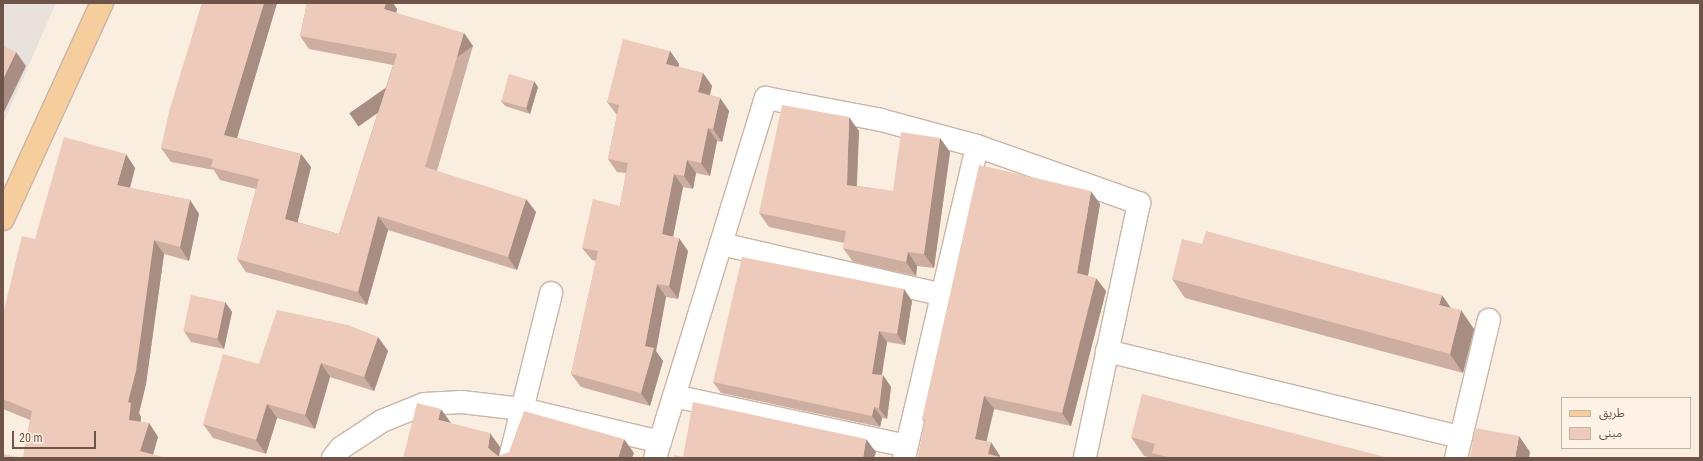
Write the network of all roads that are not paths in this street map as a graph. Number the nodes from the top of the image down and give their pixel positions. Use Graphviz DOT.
graph roads {
  1 [pos="102,3"];
  2 [pos="978,146"];
  3 [pos="3,219"];
  4 [pos="721,244"];
  5 [pos="551,293"];
  6 [pos="942,295"];
  7 [pos="1489,320"];
  8 [pos="1108,351"];
  9 [pos="674,396"];
  10 [pos="522,410"];
  11 [pos="1461,437"];
  12 [pos="657,450"];
  13 [pos="905,452"];
  14 [pos="333,458"];
  15 [pos="510,458"];
  16 [pos="1084,458"];
  17 [pos="1456,458"];
  1 -- 3 [label="main road"];
  2 -- 4 [label="street"];
  2 -- 6 [label="street"];
  2 -- 8 [label="street"];
  4 -- 6 [label="street"];
  4 -- 9 [label="street"];
  5 -- 10 [label="street"];
  6 -- 13 [label="street"];
  7 -- 11 [label="street"];
  8 -- 11 [label="street"];
  8 -- 16 [label="street"];
  9 -- 12 [label="street"];
  9 -- 13 [label="street"];
  10 -- 12 [label="street"];
  10 -- 14 [label="street"];
  10 -- 15 [label="street"];
  11 -- 17 [label="street"];
}
